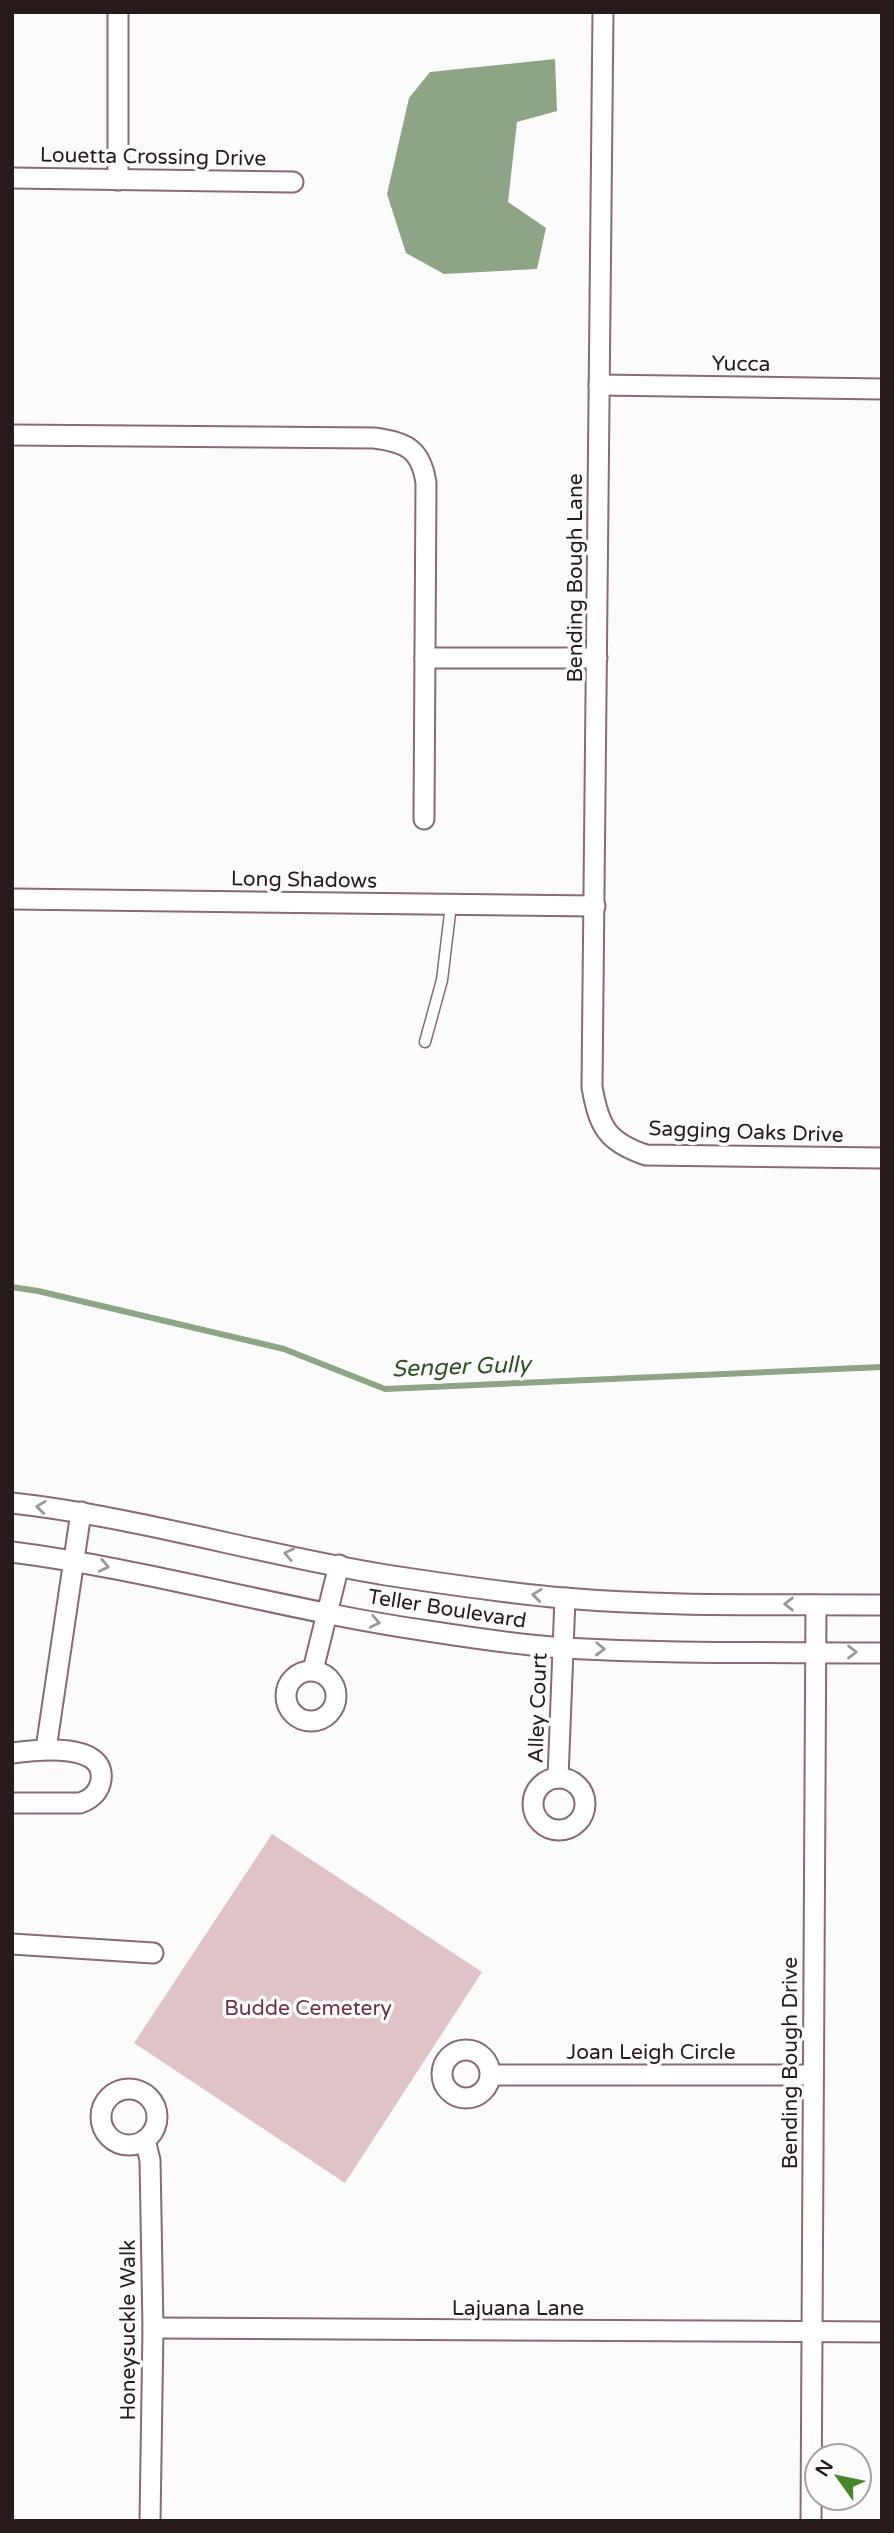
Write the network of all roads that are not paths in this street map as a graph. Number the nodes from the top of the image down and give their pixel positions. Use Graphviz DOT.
graph roads {
  1 [pos="118,12"];
  2 [pos="603,12"];
  3 [pos="12,178"];
  4 [pos="118,180"];
  5 [pos="293,183"];
  6 [pos="599,385"];
  7 [pos="882,389"];
  8 [pos="12,435"];
  9 [pos="425,657"];
  10 [pos="597,658"];
  11 [pos="424,819"];
  12 [pos="12,899"];
  13 [pos="451,905"];
  14 [pos="595,906"];
  15 [pos="425,1042"];
  16 [pos="612,1139"];
  17 [pos="882,1158"];
  18 [pos="12,1503"];
  19 [pos="81,1512"];
  20 [pos="12,1552"];
  21 [pos="74,1560"];
  22 [pos="339,1565"];
  23 [pos="565,1598"];
  24 [pos="816,1605"];
  25 [pos="882,1605"];
  26 [pos="327,1613"];
  27 [pos="563,1648"];
  28 [pos="817,1652"];
  29 [pos="882,1653"];
  30 [pos="313,1670"];
  31 [pos="46,1749"];
  32 [pos="12,1753"];
  33 [pos="558,1778"];
  34 [pos="12,1802"];
  35 [pos="12,1944"];
  36 [pos="153,1953"];
  37 [pos="491,2075"];
  38 [pos="812,2075"];
  39 [pos="145,2140"];
  40 [pos="153,2328"];
  41 [pos="882,2332"];
  42 [pos="812,2333"];
  43 [pos="150,2521"];
  44 [pos="811,2521"];
  1 -- 4 [label="street"];
  2 -- 6 [label="street, Bending Bough Lane"];
  3 -- 4 [label="street, Louetta Crossing Drive"];
  4 -- 5 [label="street, Louetta Crossing Drive"];
  6 -- 7 [label="street, Yucca"];
  6 -- 10 [label="street, Bending Bough Lane"];
  8 -- 9 [label="street"];
  9 -- 10 [label="street"];
  9 -- 11 [label="street"];
  10 -- 14 [label="street, Bending Bough Lane"];
  12 -- 13 [label="street, Long Shadows"];
  13 -- 14 [label="street, Long Shadows"];
  13 -- 15 [label="lane"];
  14 -- 16 [label="street, Bending Bough Lane"];
  16 -- 17 [label="street, Sagging Oaks Drive"];
  19 -- 18 [label="street, Teller Boulevard, one-way"];
  19 -- 21 [label="street"];
  22 -- 19 [label="street, Teller Boulevard, one-way"];
  20 -- 21 [label="street, Teller Boulevard"];
  21 -- 26 [label="street, Teller Boulevard, one-way"];
  21 -- 31 [label="street"];
  23 -- 22 [label="street, Teller Boulevard, one-way"];
  22 -- 26 [label="street"];
  24 -- 23 [label="street, Teller Boulevard, one-way"];
  23 -- 27 [label="street, Alley Court"];
  24 -- 25 [label="street, Teller Boulevard"];
  24 -- 28 [label="street, Bending Bough Drive"];
  26 -- 27 [label="street, Teller Boulevard, one-way"];
  26 -- 30 [label="street"];
  27 -- 28 [label="street, Teller Boulevard, one-way"];
  27 -- 33 [label="street, Alley Court"];
  28 -- 29 [label="street, Teller Boulevard, one-way"];
  28 -- 38 [label="street, Bending Bough Drive"];
  31 -- 32 [label="street"];
  31 -- 34 [label="street"];
  35 -- 36 [label="street"];
  37 -- 38 [label="street, Joan Leigh Circle"];
  38 -- 42 [label="street, Bending Bough Drive"];
  39 -- 40 [label="street, Honeysuckle Walk"];
  40 -- 42 [label="street, Lajuana Lane"];
  40 -- 43 [label="street, Honeysuckle Walk"];
  41 -- 42 [label="street, Lajuana Lane"];
  42 -- 44 [label="street, Bending Bough Drive"];
}
